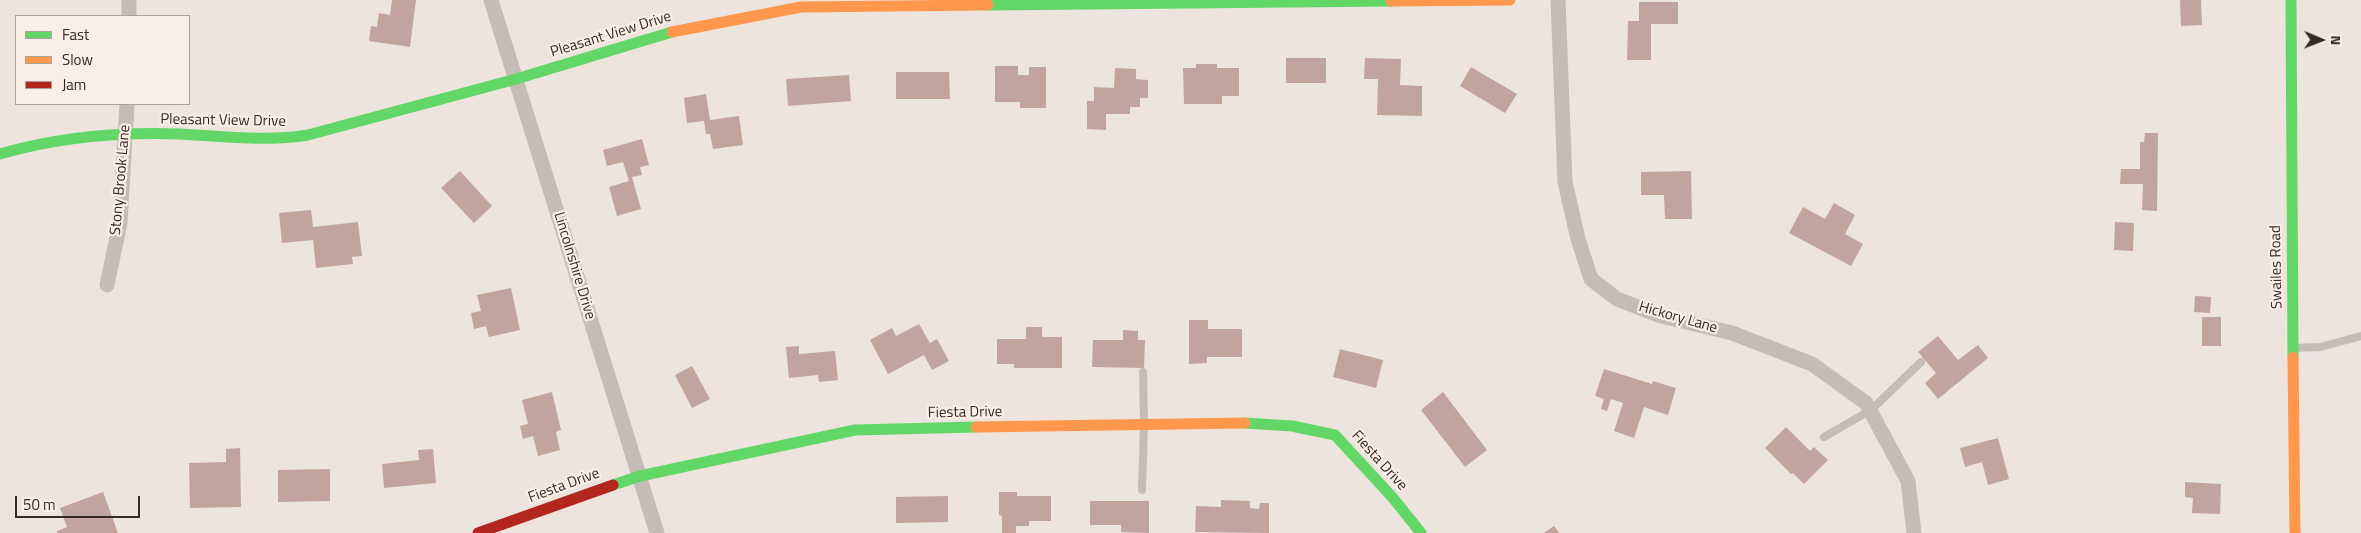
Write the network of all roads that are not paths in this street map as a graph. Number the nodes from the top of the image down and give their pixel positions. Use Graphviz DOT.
graph roads {
  1 [pos="129,0"];
  2 [pos="491,0"];
  3 [pos="1510,0"];
  4 [pos="1558,0"];
  5 [pos="2291,0"];
  6 [pos="129,15"];
  7 [pos="516,79"];
  8 [pos="127,105"];
  9 [pos="126,135"];
  10 [pos="0,154"];
  11 [pos="107,285"];
  12 [pos="2361,336"];
  13 [pos="2293,348"];
  14 [pos="1920,362"];
  15 [pos="1143,372"];
  16 [pos="1871,410"];
  17 [pos="1144,424"];
  18 [pos="1824,437"];
  19 [pos="640,476"];
  20 [pos="1142,490"];
  21 [pos="478,533"];
  22 [pos="657,533"];
  23 [pos="1421,533"];
  24 [pos="1914,533"];
  25 [pos="2295,533"];
  1 -- 6 [label="street"];
  2 -- 7 [label="street, Lincolnshire Drive"];
  3 -- 7 [label="street, Pleasant View Drive"];
  4 -- 16 [label="street, Hickory Lane"];
  5 -- 13 [label="street, Swailes Road"];
  7 -- 9 [label="street, Pleasant View Drive"];
  7 -- 19 [label="street, Lincolnshire Drive"];
  8 -- 9 [label="street, Stony Brook Lane"];
  9 -- 10 [label="street, Pleasant View Drive"];
  9 -- 11 [label="street, Stony Brook Lane"];
  12 -- 13 [label="lane"];
  13 -- 25 [label="street, Swailes Road"];
  14 -- 16 [label="lane"];
  15 -- 17 [label="lane"];
  16 -- 18 [label="lane"];
  16 -- 24 [label="street, Hickory Lane"];
  17 -- 19 [label="street, Fiesta Drive"];
  17 -- 20 [label="lane"];
  17 -- 23 [label="street, Fiesta Drive"];
  19 -- 21 [label="street, Fiesta Drive"];
  19 -- 22 [label="street, Lincolnshire Drive"];
}
